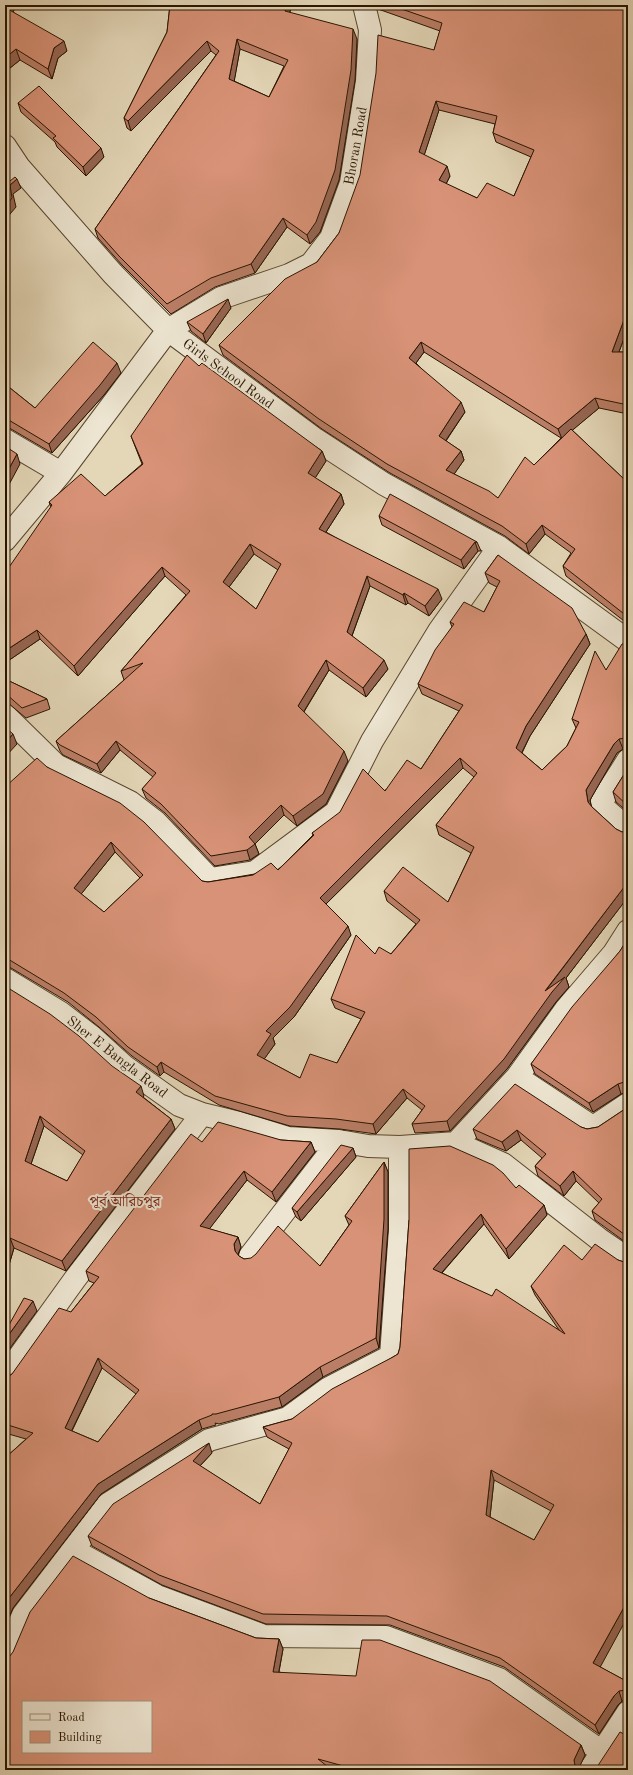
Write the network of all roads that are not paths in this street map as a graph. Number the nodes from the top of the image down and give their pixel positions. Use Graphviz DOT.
graph roads {
  1 [pos="364,5"];
  2 [pos="5,146"];
  3 [pos="12,174"];
  4 [pos="168,330"];
  5 [pos="5,440"];
  6 [pos="61,473"];
  7 [pos="5,540"];
  8 [pos="499,547"];
  9 [pos="628,641"];
  10 [pos="5,715"];
  11 [pos="628,760"];
  12 [pos="628,829"];
  13 [pos="628,931"];
  14 [pos="5,979"];
  15 [pos="517,1077"];
  16 [pos="628,1104"];
  17 [pos="202,1114"];
  18 [pos="340,1141"];
  19 [pos="456,1143"];
  20 [pos="400,1147"];
  21 [pos="250,1256"];
  22 [pos="628,1259"];
  23 [pos="5,1376"];
  24 [pos="73,1550"];
  25 [pos="5,1657"];
  26 [pos="628,1712"];
  27 [pos="602,1752"];
  28 [pos="590,1770"];
  1 -- 4 [label="street, Bhoran Road"];
  2 -- 3 [label="street, Girls School Road"];
  3 -- 4 [label="street, Girls School Road"];
  4 -- 6 [label="street"];
  4 -- 8 [label="street, Girls School Road"];
  5 -- 6 [label="street"];
  6 -- 7 [label="street"];
  8 -- 9 [label="street, Girls School Road"];
  8 -- 10 [label="street"];
  11 -- 12 [label="street"];
  13 -- 15 [label="street"];
  14 -- 17 [label="street, Sher E Bangla Road"];
  15 -- 16 [label="street"];
  15 -- 19 [label="street"];
  17 -- 18 [label="street, Sher E Bangla Road"];
  17 -- 23 [label="street"];
  18 -- 20 [label="street, Sher E Bangla Road"];
  18 -- 21 [label="street"];
  19 -- 20 [label="street, Sher E Bangla Road"];
  19 -- 22 [label="street"];
  20 -- 24 [label="street"];
  24 -- 25 [label="street"];
  24 -- 27 [label="street"];
  26 -- 27 [label="street"];
  27 -- 28 [label="street"];
}
